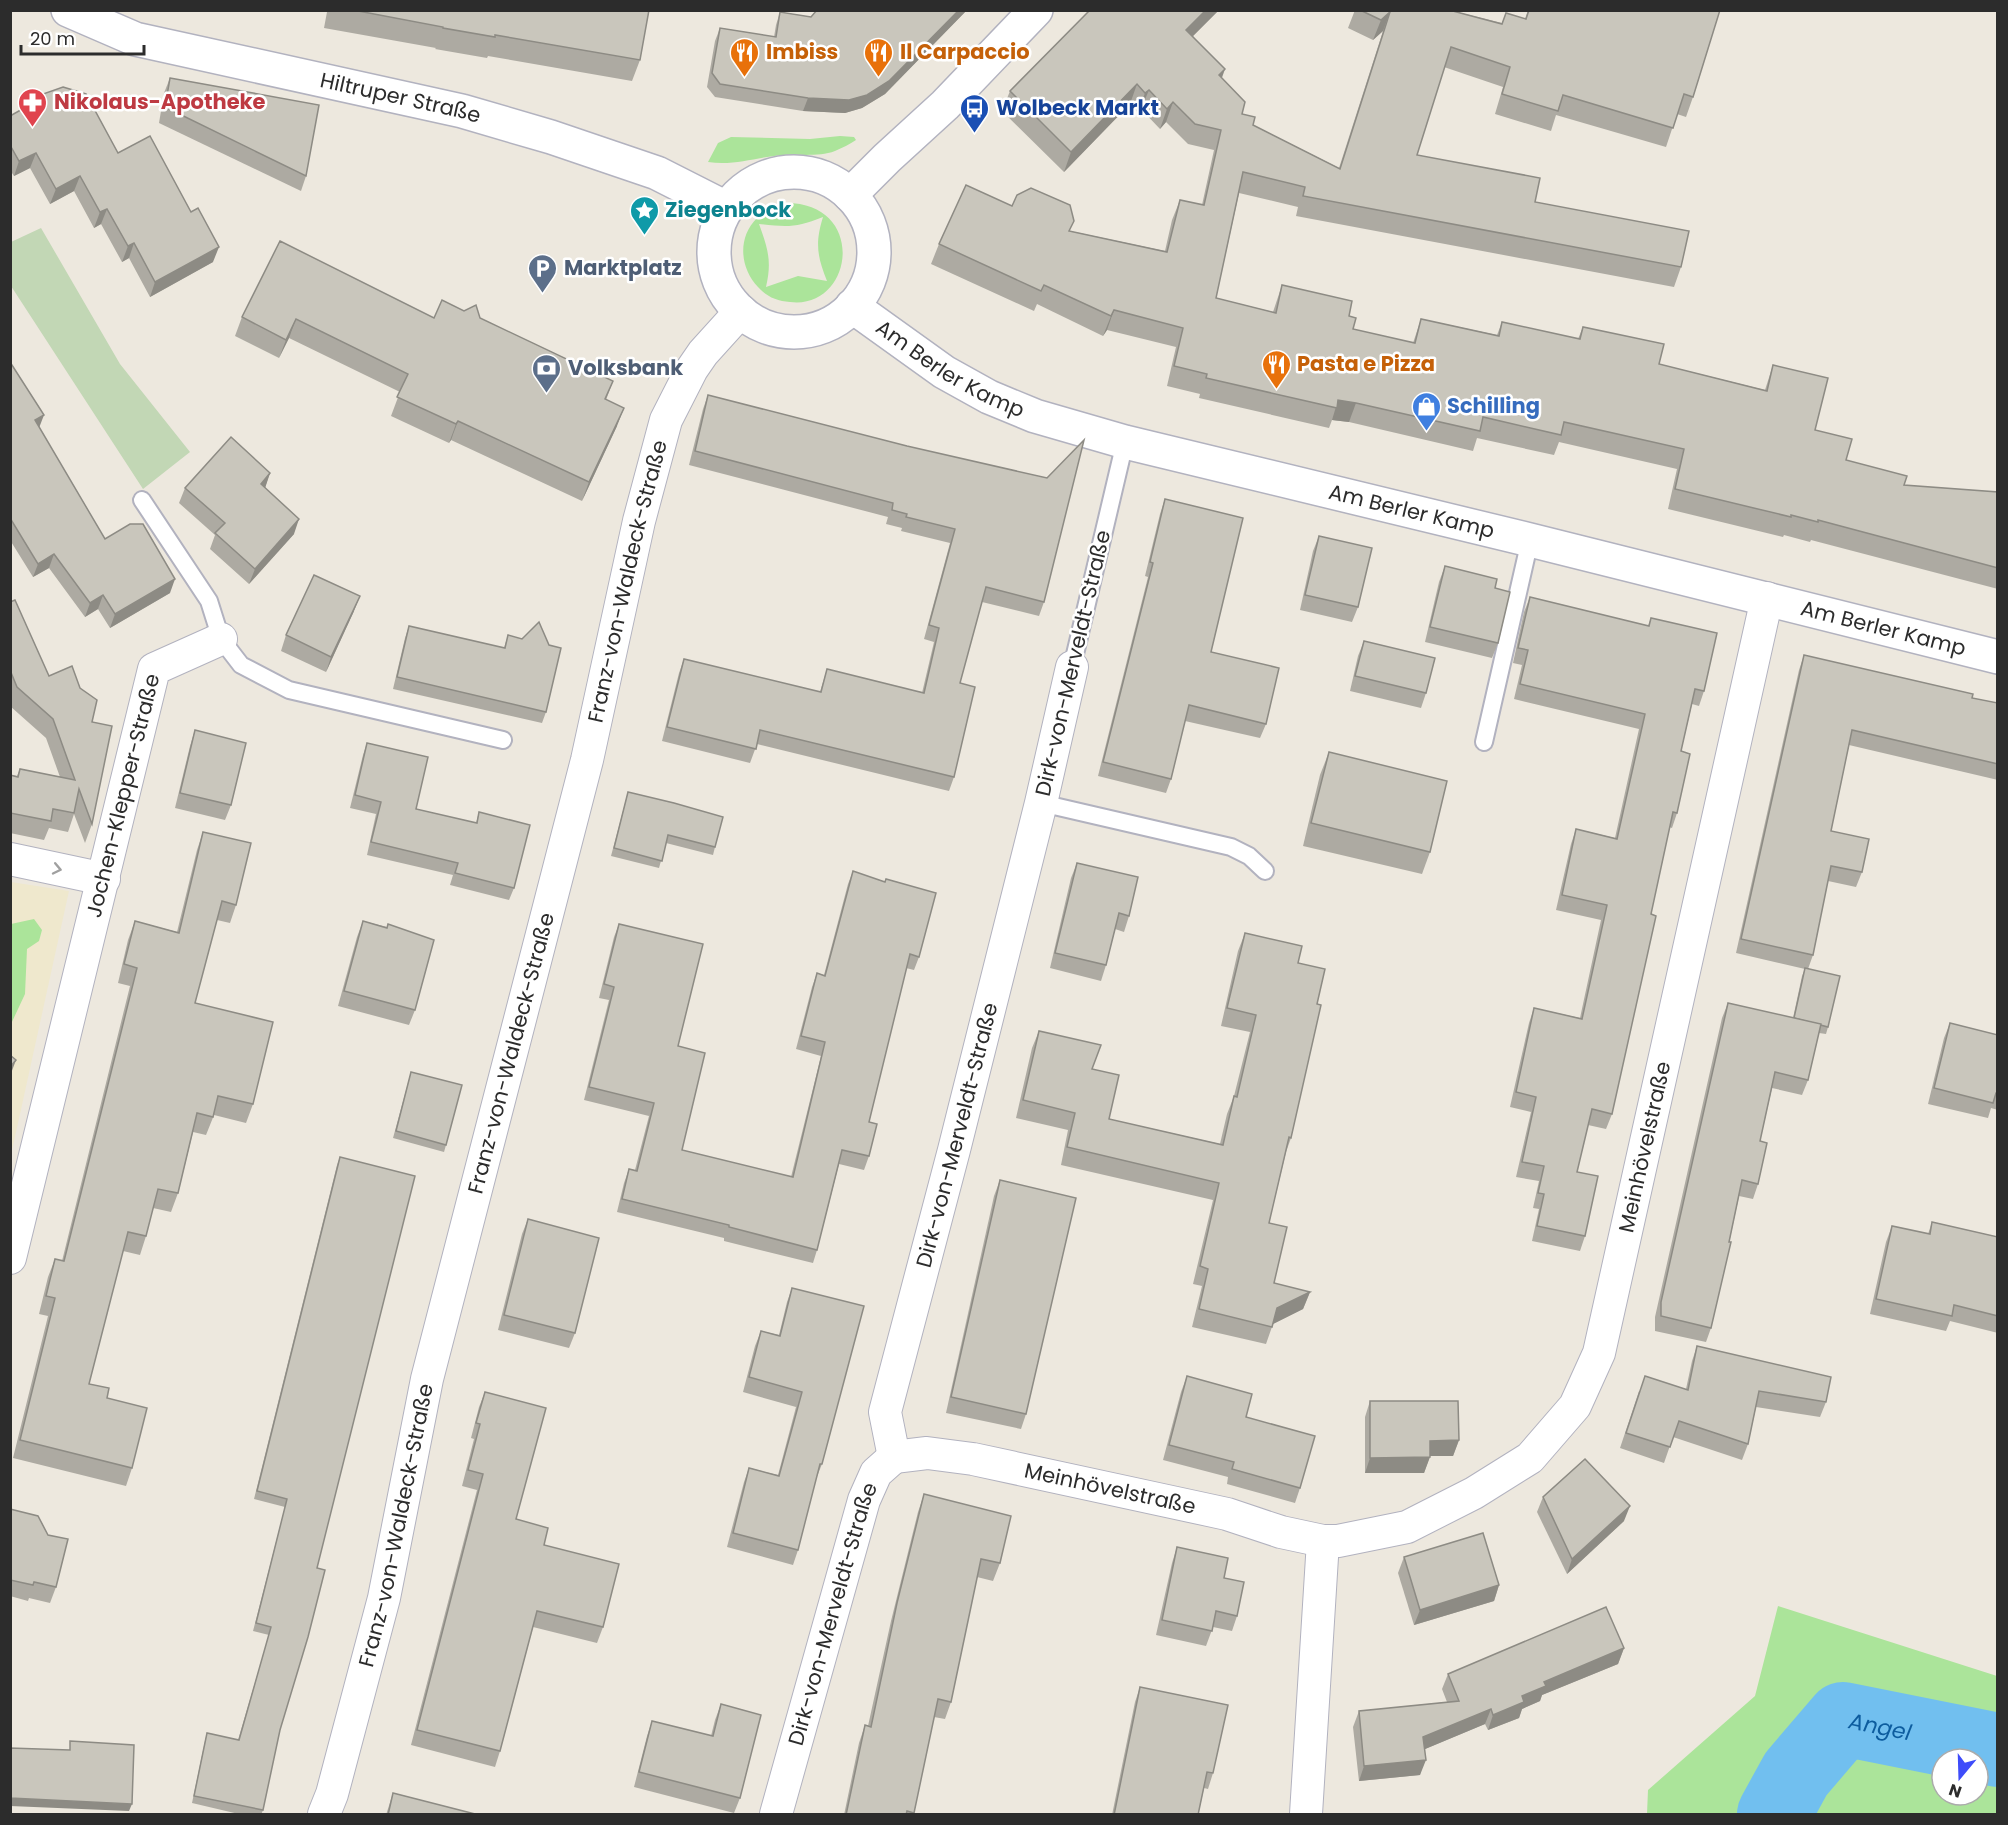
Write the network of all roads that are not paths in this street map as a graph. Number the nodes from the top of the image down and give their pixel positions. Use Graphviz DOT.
graph roads {
  1 [pos="68,10"];
  2 [pos="1036,10"];
  3 [pos="850,195"];
  4 [pos="726,208"];
  5 [pos="852,306"];
  6 [pos="741,311"];
  7 [pos="1125,442"];
  8 [pos="142,500"];
  9 [pos="1530,540"];
  10 [pos="1767,598"];
  11 [pos="221,639"];
  12 [pos="1998,657"];
  13 [pos="1072,667"];
  14 [pos="503,740"];
  15 [pos="1484,742"];
  16 [pos="1041,802"];
  17 [pos="10,859"];
  18 [pos="1265,871"];
  19 [pos="104,879"];
  20 [pos="10,1258"];
  21 [pos="894,1457"];
  22 [pos="1323,1541"];
  23 [pos="324,1815"];
  24 [pos="776,1815"];
  25 [pos="1306,1815"];
  1 -- 4 [label="street, Hiltruper Straße"];
  2 -- 3 [label="street"];
  3 -- 4 [label="street"];
  3 -- 5 [label="street"];
  4 -- 6 [label="street"];
  5 -- 6 [label="street"];
  5 -- 7 [label="street, Am Berler Kamp"];
  6 -- 23 [label="street, Franz-von-Waldeck-Straße"];
  7 -- 9 [label="street, Am Berler Kamp"];
  7 -- 13 [label="lane, Dirk-von-Merveldt-Straße"];
  8 -- 11 [label="lane"];
  9 -- 10 [label="street, Am Berler Kamp"];
  9 -- 15 [label="lane"];
  10 -- 12 [label="street, Am Berler Kamp"];
  10 -- 22 [label="street, Meinhövelstraße"];
  11 -- 14 [label="lane"];
  11 -- 19 [label="street, Jochen-Klepper-Straße"];
  13 -- 16 [label="street, Dirk-von-Merveldt-Straße"];
  16 -- 18 [label="lane"];
  16 -- 21 [label="street, Dirk-von-Merveldt-Straße"];
  17 -- 19 [label="street, one-way"];
  19 -- 20 [label="street, Jochen-Klepper-Straße"];
  21 -- 22 [label="street, Meinhövelstraße"];
  21 -- 24 [label="street, Dirk-von-Merveldt-Straße"];
  22 -- 25 [label="street"];
}
